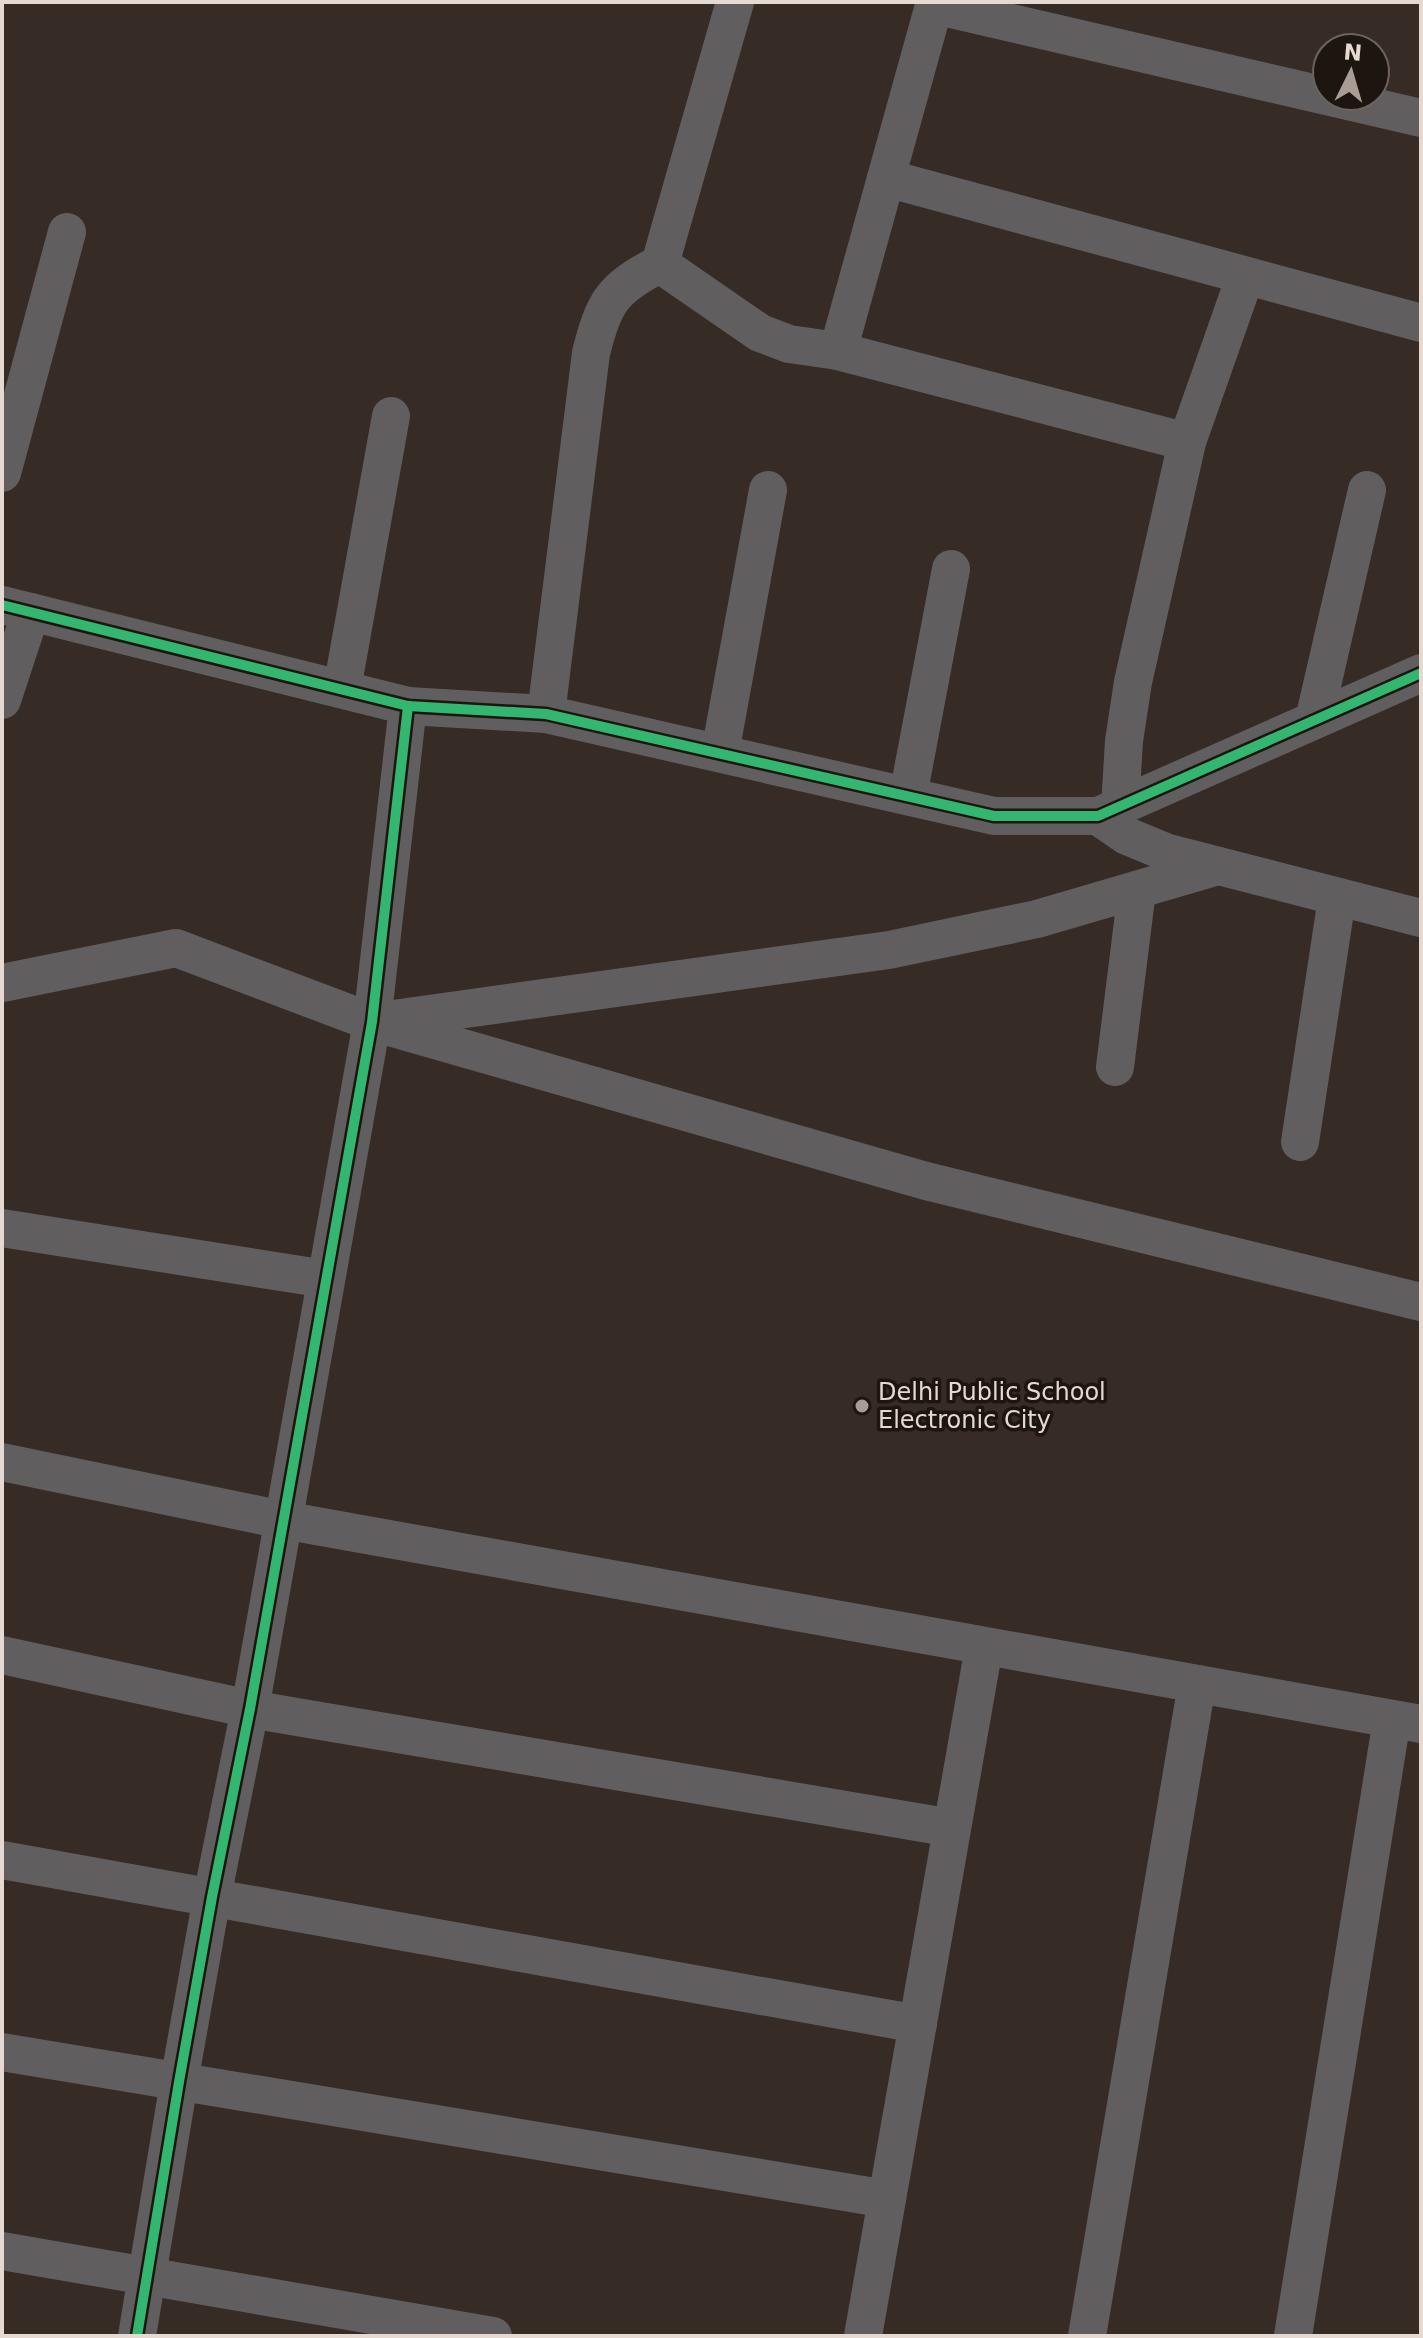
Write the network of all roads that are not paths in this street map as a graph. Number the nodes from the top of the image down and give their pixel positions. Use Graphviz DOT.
graph roads {
  1 [pos="735,2"];
  2 [pos="934,3"];
  3 [pos="1421,118"];
  4 [pos="886,178"];
  5 [pos="67,232"];
  6 [pos="660,264"];
  7 [pos="1245,277"];
  8 [pos="1421,323"];
  9 [pos="838,351"];
  10 [pos="391,416"];
  11 [pos="1187,442"];
  12 [pos="2,473"];
  13 [pos="768,490"];
  14 [pos="1367,490"];
  15 [pos="951,569"];
  16 [pos="16,609"];
  17 [pos="1421,673"];
  18 [pos="342,689"];
  19 [pos="2,700"];
  20 [pos="408,706"];
  21 [pos="546,714"];
  22 [pos="1314,720"];
  23 [pos="720,753"];
  24 [pos="908,796"];
  25 [pos="1109,811"];
  26 [pos="1218,866"];
  27 [pos="1137,890"];
  28 [pos="1337,898"];
  29 [pos="1421,918"];
  30 [pos="2,983"];
  31 [pos="372,1022"];
  32 [pos="1115,1067"];
  33 [pos="1300,1142"];
  34 [pos="2,1228"];
  35 [pos="326,1279"];
  36 [pos="1421,1302"];
  37 [pos="2,1462"];
  38 [pos="283,1520"];
  39 [pos="984,1647"];
  40 [pos="2,1655"];
  41 [pos="1197,1684"];
  42 [pos="250,1709"];
  43 [pos="1406,1722"];
  44 [pos="952,1828"];
  45 [pos="2,1860"];
  46 [pos="212,1897"];
  47 [pos="918,2024"];
  48 [pos="2,2052"];
  49 [pos="179,2082"];
  50 [pos="887,2199"];
  51 [pos="2,2251"];
  52 [pos="149,2276"];
  53 [pos="137,2336"];
  54 [pos="493,2336"];
  55 [pos="863,2336"];
  56 [pos="1087,2336"];
  57 [pos="1293,2336"];
  1 -- 6 [label="street"];
  2 -- 3 [label="street"];
  2 -- 4 [label="street"];
  4 -- 7 [label="street"];
  4 -- 9 [label="street"];
  5 -- 12 [label="street"];
  6 -- 9 [label="street"];
  6 -- 21 [label="street"];
  7 -- 8 [label="street"];
  7 -- 11 [label="street"];
  9 -- 11 [label="street"];
  10 -- 18 [label="street"];
  11 -- 25 [label="street"];
  13 -- 23 [label="street"];
  14 -- 22 [label="street"];
  15 -- 24 [label="street"];
  16 -- 18 [label="street"];
  16 -- 19 [label="street"];
  17 -- 22 [label="street"];
  18 -- 20 [label="street"];
  20 -- 21 [label="street"];
  20 -- 31 [label="street"];
  21 -- 23 [label="street"];
  22 -- 25 [label="street"];
  23 -- 24 [label="street"];
  24 -- 25 [label="street"];
  25 -- 26 [label="street"];
  26 -- 27 [label="street"];
  26 -- 28 [label="street"];
  27 -- 31 [label="street"];
  27 -- 32 [label="street"];
  28 -- 29 [label="street"];
  28 -- 33 [label="street"];
  30 -- 31 [label="street"];
  31 -- 35 [label="street"];
  31 -- 36 [label="street"];
  34 -- 35 [label="street"];
  35 -- 38 [label="street"];
  37 -- 38 [label="street"];
  38 -- 39 [label="street"];
  38 -- 42 [label="street"];
  39 -- 41 [label="street"];
  39 -- 44 [label="street"];
  40 -- 42 [label="street"];
  41 -- 43 [label="street"];
  41 -- 56 [label="street"];
  42 -- 44 [label="street"];
  42 -- 46 [label="street"];
  43 -- 57 [label="street"];
  44 -- 47 [label="street"];
  45 -- 46 [label="street"];
  46 -- 47 [label="street"];
  46 -- 49 [label="street"];
  47 -- 50 [label="street"];
  48 -- 49 [label="street"];
  49 -- 50 [label="street"];
  49 -- 52 [label="street"];
  50 -- 55 [label="street"];
  51 -- 52 [label="street"];
  52 -- 53 [label="street"];
  52 -- 54 [label="street"];
}
